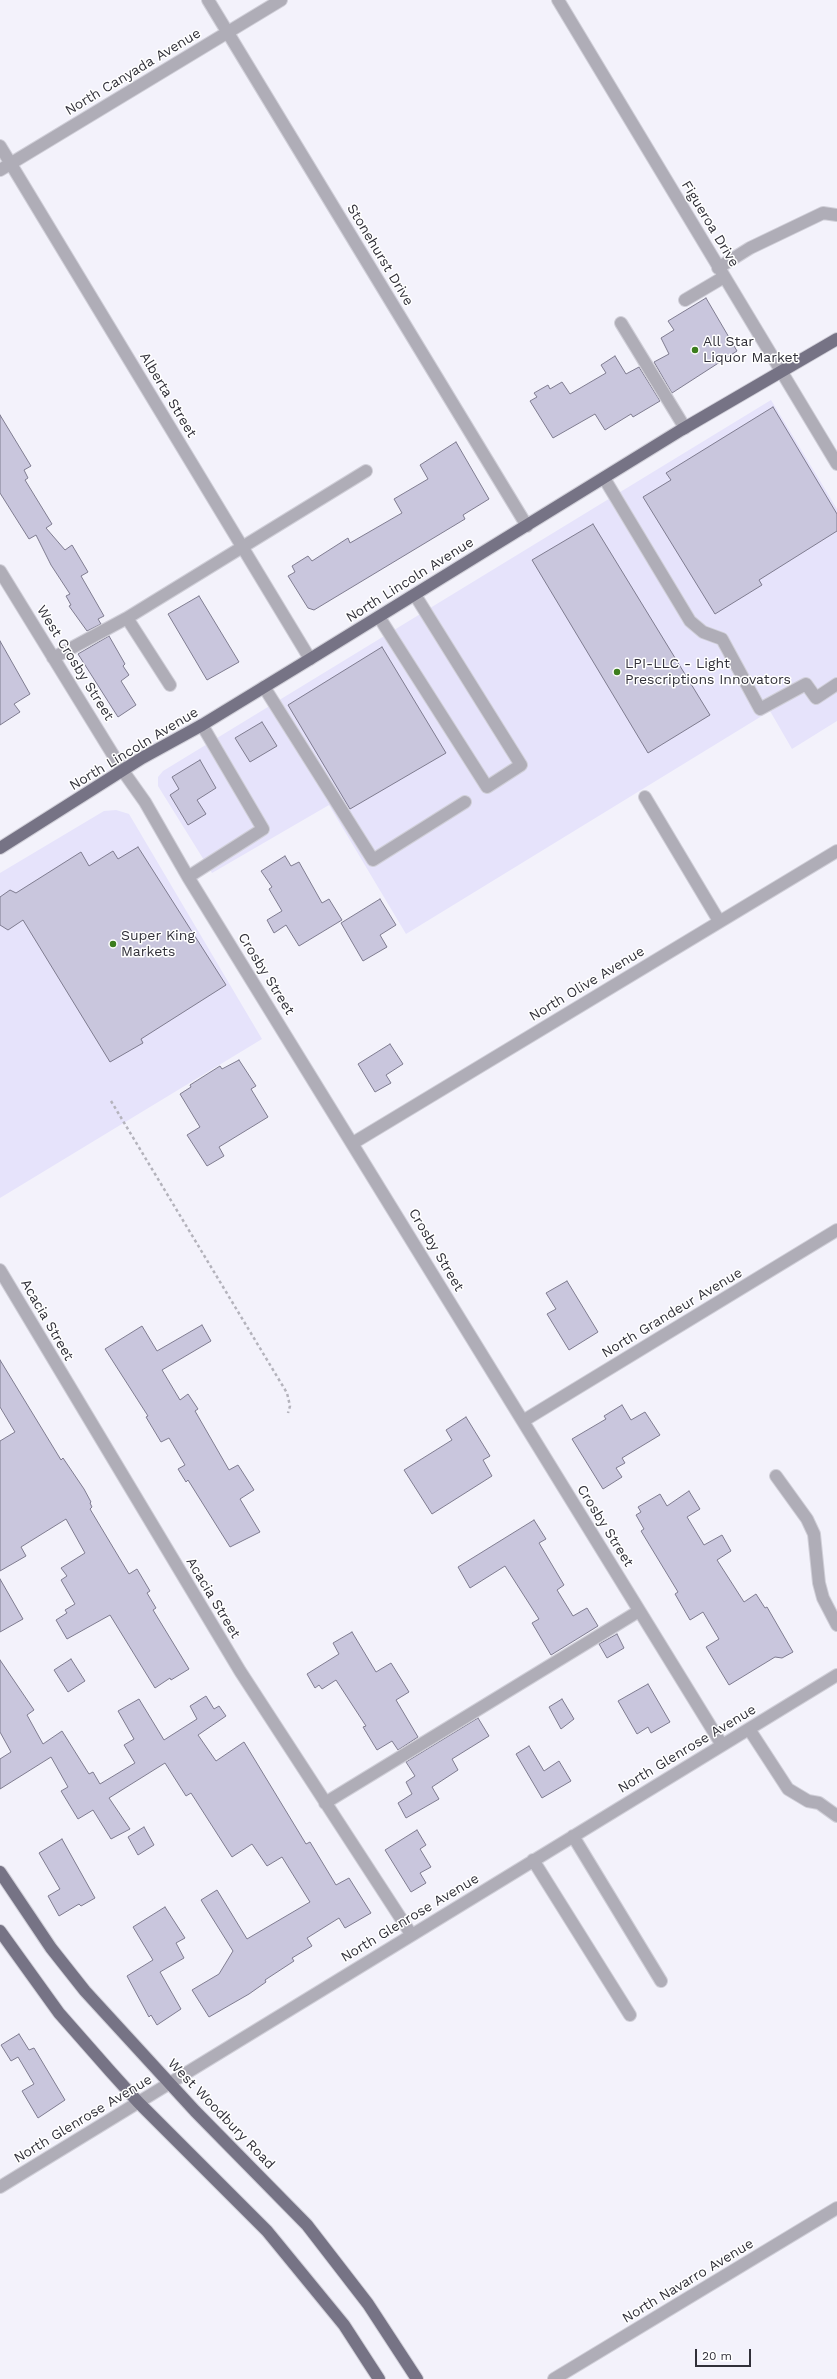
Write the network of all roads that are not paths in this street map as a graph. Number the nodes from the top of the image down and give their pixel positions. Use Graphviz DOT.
graph roads {
  1 [pos="208,0"];
  2 [pos="281,0"];
  3 [pos="558,0"];
  4 [pos="228,33"];
  5 [pos="0,146"];
  6 [pos="11,164"];
  7 [pos="0,170"];
  8 [pos="837,215"];
  9 [pos="721,273"];
  10 [pos="685,300"];
  11 [pos="621,323"];
  12 [pos="837,339"];
  13 [pos="780,371"];
  14 [pos="685,428"];
  15 [pos="837,464"];
  16 [pos="366,470"];
  17 [pos="604,478"];
  18 [pos="527,526"];
  19 [pos="242,547"];
  20 [pos="0,571"];
  21 [pos="416,594"];
  22 [pos="379,617"];
  23 [pos="127,618"];
  24 [pos="54,658"];
  25 [pos="310,659"];
  26 [pos="837,684"];
  27 [pos="170,686"];
  28 [pos="264,687"];
  29 [pos="202,725"];
  30 [pos="123,771"];
  31 [pos="645,797"];
  32 [pos="465,802"];
  33 [pos="0,848"];
  34 [pos="837,850"];
  35 [pos="188,877"];
  36 [pos="719,921"];
  37 [pos="353,1143"];
  38 [pos="837,1230"];
  39 [pos="0,1270"];
  40 [pos="523,1421"];
  41 [pos="776,1476"];
  42 [pos="640,1611"];
  43 [pos="837,1625"];
  44 [pos="837,1675"];
  45 [pos="749,1729"];
  46 [pos="722,1745"];
  47 [pos="325,1803"];
  48 [pos="837,1816"];
  49 [pos="573,1836"];
  50 [pos="533,1860"];
  51 [pos="0,1872"];
  52 [pos="0,1931"];
  53 [pos="411,1934"];
  54 [pos="661,1981"];
  55 [pos="630,2015"];
  56 [pos="170,2084"];
  57 [pos="138,2102"];
  58 [pos="0,2187"];
  59 [pos="837,2208"];
  60 [pos="379,2379"];
  61 [pos="417,2379"];
  62 [pos="554,2379"];
  1 -- 4 [label="street, Stonehurst Drive"];
  2 -- 4 [label="street, North Canyada Avenue"];
  3 -- 9 [label="street, Figueroa Drive"];
  4 -- 6 [label="street, North Canyada Avenue"];
  4 -- 18 [label="street, Stonehurst Drive"];
  5 -- 6 [label="street, Alberta Street"];
  6 -- 7 [label="street, North Canyada Avenue"];
  6 -- 19 [label="street, Alberta Street"];
  8 -- 9 [label="street"];
  9 -- 10 [label="street"];
  9 -- 13 [label="street, Figueroa Drive"];
  11 -- 14 [label="street"];
  12 -- 13 [label="main road, North Lincoln Avenue"];
  13 -- 14 [label="main road, North Lincoln Avenue"];
  13 -- 15 [label="street, Figueroa Drive"];
  14 -- 17 [label="main road, North Lincoln Avenue"];
  16 -- 19 [label="street"];
  17 -- 18 [label="main road, North Lincoln Avenue"];
  17 -- 26 [label="street"];
  18 -- 21 [label="main road, North Lincoln Avenue"];
  19 -- 23 [label="street"];
  19 -- 25 [label="street, Alberta Street"];
  20 -- 24 [label="street, West Crosby Street"];
  21 -- 22 [label="main road, North Lincoln Avenue"];
  21 -- 22 [label="street"];
  22 -- 25 [label="main road, North Lincoln Avenue"];
  23 -- 24 [label="street"];
  23 -- 27 [label="street"];
  24 -- 30 [label="street, West Crosby Street"];
  25 -- 28 [label="main road, North Lincoln Avenue"];
  28 -- 29 [label="main road, North Lincoln Avenue"];
  28 -- 32 [label="street"];
  29 -- 30 [label="main road, North Lincoln Avenue"];
  29 -- 35 [label="street"];
  30 -- 33 [label="main road, North Lincoln Avenue"];
  30 -- 35 [label="street, Crosby Street"];
  31 -- 36 [label="street"];
  34 -- 36 [label="street, North Olive Avenue"];
  35 -- 37 [label="street, Crosby Street"];
  36 -- 37 [label="street, North Olive Avenue"];
  37 -- 40 [label="street, Crosby Street"];
  38 -- 40 [label="street, North Grandeur Avenue"];
  39 -- 47 [label="street, Acacia Street"];
  40 -- 42 [label="street, Crosby Street"];
  41 -- 43 [label="street"];
  42 -- 46 [label="street, Crosby Street"];
  42 -- 47 [label="street"];
  44 -- 45 [label="street, North Glenrose Avenue"];
  45 -- 46 [label="street, North Glenrose Avenue"];
  45 -- 48 [label="street"];
  46 -- 49 [label="street, North Glenrose Avenue"];
  47 -- 53 [label="street, Acacia Street"];
  49 -- 50 [label="street, North Glenrose Avenue"];
  49 -- 54 [label="street"];
  50 -- 53 [label="street, North Glenrose Avenue"];
  50 -- 55 [label="street"];
  51 -- 56 [label="main road, West Woodbury Road"];
  52 -- 57 [label="main road"];
  53 -- 56 [label="street, North Glenrose Avenue"];
  56 -- 57 [label="street, North Glenrose Avenue"];
  56 -- 61 [label="main road, West Woodbury Road"];
  57 -- 58 [label="street, North Glenrose Avenue"];
  57 -- 60 [label="main road"];
  59 -- 62 [label="street, North Navarro Avenue"];
}
